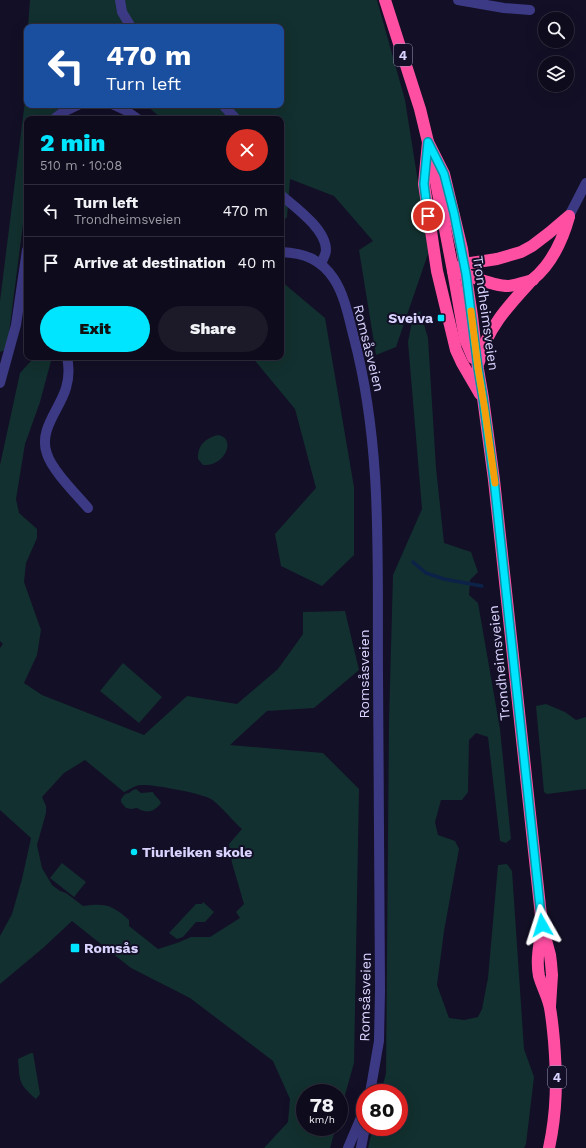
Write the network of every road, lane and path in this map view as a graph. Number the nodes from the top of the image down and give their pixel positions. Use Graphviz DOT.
graph roads {
  1 [pos="120,0"];
  2 [pos="385,0"];
  3 [pos="458,0"];
  4 [pos="530,10"];
  5 [pos="129,24"];
  6 [pos="72,108"];
  7 [pos="121,108"];
  8 [pos="226,108"];
  9 [pos="58,116"];
  10 [pos="134,116"];
  11 [pos="233,116"];
  12 [pos="428,142"];
  13 [pos="586,183"];
  14 [pos="284,197"];
  15 [pos="569,216"];
  16 [pos="284,252"];
  17 [pos="320,264"];
  18 [pos="465,269"];
  19 [pos="24,270"];
  20 [pos="453,272"];
  21 [pos="533,280"];
  22 [pos="67,360"];
  23 [pos="478,368"];
  24 [pos="0,383"];
  25 [pos="483,398"];
  26 [pos="88,508"];
  27 [pos="372,1084"];
  28 [pos="356,1129"];
  29 [pos="363,1136"];
  30 [pos="348,1148"];
  31 [pos="360,1148"];
  32 [pos="549,1148"];
  1 -- 5 [label="street"];
  2 -- 12 [label="highway, Trondheimsveien / 4"];
  3 -- 4 [label="street"];
  6 -- 9 [label="street"];
  7 -- 10 [label="street"];
  8 -- 11 [label="street"];
  12 -- 18 [label="highway, Trondheimsveien / 4"];
  12 -- 20 [label="highway"];
  12 -- 25 [label="highway, Trondheimsveien / 4"];
  13 -- 15 [label="street"];
  14 -- 17 [label="street"];
  15 -- 18 [label="highway"];
  15 -- 21 [label="highway"];
  16 -- 17 [label="street, Romsåsveien"];
  17 -- 27 [label="street, Romsåsveien"];
  18 -- 20 [label="highway"];
  18 -- 21 [label="highway"];
  18 -- 23 [label="highway, Trondheimsveien / 4"];
  19 -- 24 [label="street"];
  20 -- 23 [label="highway"];
  21 -- 23 [label="highway"];
  22 -- 26 [label="street"];
  23 -- 25 [label="highway, Trondheimsveien / 4"];
  25 -- 32 [label="highway, Trondheimsveien / 4"];
  28 -- 30 [label="street"];
  29 -- 31 [label="street"];
}
